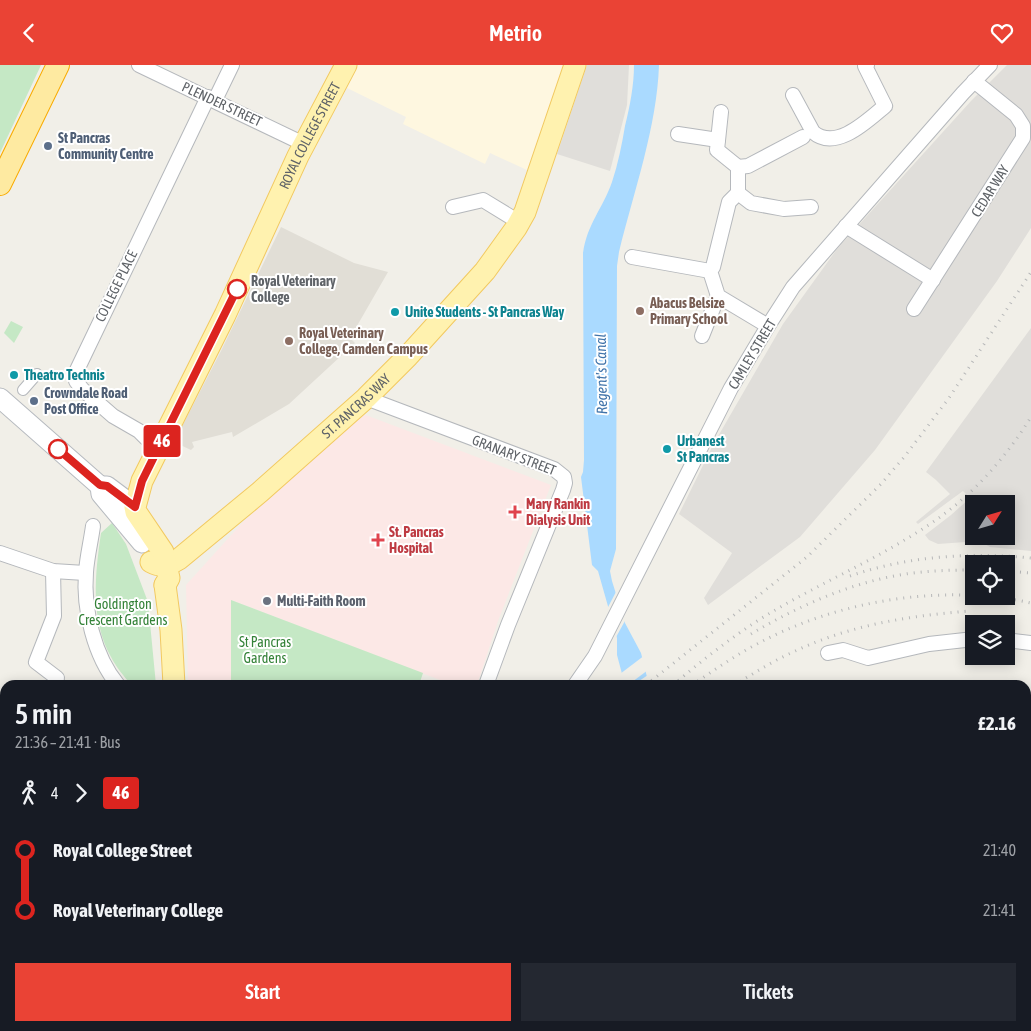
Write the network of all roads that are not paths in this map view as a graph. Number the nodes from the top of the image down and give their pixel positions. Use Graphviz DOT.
graph roads {
  1 [pos="58,65"];
  2 [pos="139,65"];
  3 [pos="232,65"];
  4 [pos="346,65"];
  5 [pos="575,65"];
  6 [pos="867,65"];
  7 [pos="990,65"];
  8 [pos="162,70"];
  9 [pos="974,81"];
  10 [pos="793,95"];
  11 [pos="211,98"];
  12 [pos="721,112"];
  13 [pos="678,134"];
  14 [pos="808,134"];
  15 [pos="718,141"];
  16 [pos="304,144"];
  17 [pos="738,167"];
  18 [pos="0,184"];
  19 [pos="738,193"];
  20 [pos="453,207"];
  21 [pos="811,207"];
  22 [pos="519,222"];
  23 [pos="846,226"];
  24 [pos="632,257"];
  25 [pos="710,271"];
  26 [pos="933,280"];
  27 [pos="718,296"];
  28 [pos="914,309"];
  29 [pos="768,326"];
  30 [pos="702,336"];
  31 [pos="38,374"];
  32 [pos="23,390"];
  33 [pos="0,398"];
  34 [pos="366,398"];
  35 [pos="160,445"];
  36 [pos="100,485"];
  37 [pos="137,513"];
  38 [pos="93,526"];
  39 [pos="142,543"];
  40 [pos="0,553"];
  41 [pos="54,571"];
  42 [pos="161,571"];
  43 [pos="85,573"];
  44 [pos="965,640"];
  45 [pos="1015,641"];
  46 [pos="1031,643"];
  47 [pos="828,653"];
  48 [pos="56,678"];
  49 [pos="111,680"];
  50 [pos="174,680"];
  51 [pos="488,680"];
  52 [pos="579,680"];
  1 -- 18 [label="highway"];
  2 -- 8 [label="street, PLENDER STREET"];
  3 -- 11 [label="street, COLLEGE PLACE"];
  4 -- 16 [label="main road, ROYAL COLLEGE STREET"];
  5 -- 22 [label="main road, ST. PANCRAS WAY"];
  6 -- 14 [label="street"];
  7 -- 9 [label="street, CAMLEY STREET"];
  8 -- 11 [label="street, PLENDER STREET"];
  9 -- 23 [label="street, CAMLEY STREET"];
  9 -- 26 [label="street, CEDAR WAY"];
  10 -- 14 [label="street"];
  11 -- 16 [label="street, PLENDER STREET"];
  11 -- 35 [label="street, COLLEGE PLACE"];
  12 -- 15 [label="street"];
  13 -- 15 [label="street"];
  14 -- 17 [label="street"];
  15 -- 17 [label="street"];
  16 -- 35 [label="main road, ROYAL COLLEGE STREET"];
  17 -- 19 [label="street"];
  19 -- 21 [label="street"];
  19 -- 25 [label="street"];
  20 -- 22 [label="street"];
  22 -- 34 [label="main road, ST. PANCRAS WAY"];
  23 -- 26 [label="street"];
  23 -- 29 [label="street, CAMLEY STREET"];
  24 -- 25 [label="street"];
  25 -- 27 [label="street"];
  26 -- 28 [label="street, CEDAR WAY"];
  27 -- 29 [label="street"];
  27 -- 30 [label="street"];
  29 -- 52 [label="street, CAMLEY STREET"];
  31 -- 32 [label="street"];
  33 -- 36 [label="main road"];
  34 -- 42 [label="main road, ST. PANCRAS WAY"];
  34 -- 51 [label="street, GRANARY STREET"];
  35 -- 37 [label="main road, ROYAL COLLEGE STREET"];
  36 -- 37 [label="main road"];
  36 -- 39 [label="main road"];
  37 -- 39 [label="main road"];
  37 -- 42 [label="main road"];
  38 -- 43 [label="street"];
  39 -- 42 [label="main road"];
  40 -- 41 [label="street"];
  41 -- 43 [label="street"];
  41 -- 48 [label="street"];
  42 -- 50 [label="main road"];
  43 -- 49 [label="street"];
  44 -- 47 [label="street"];
  45 -- 46 [label="street"];
}
